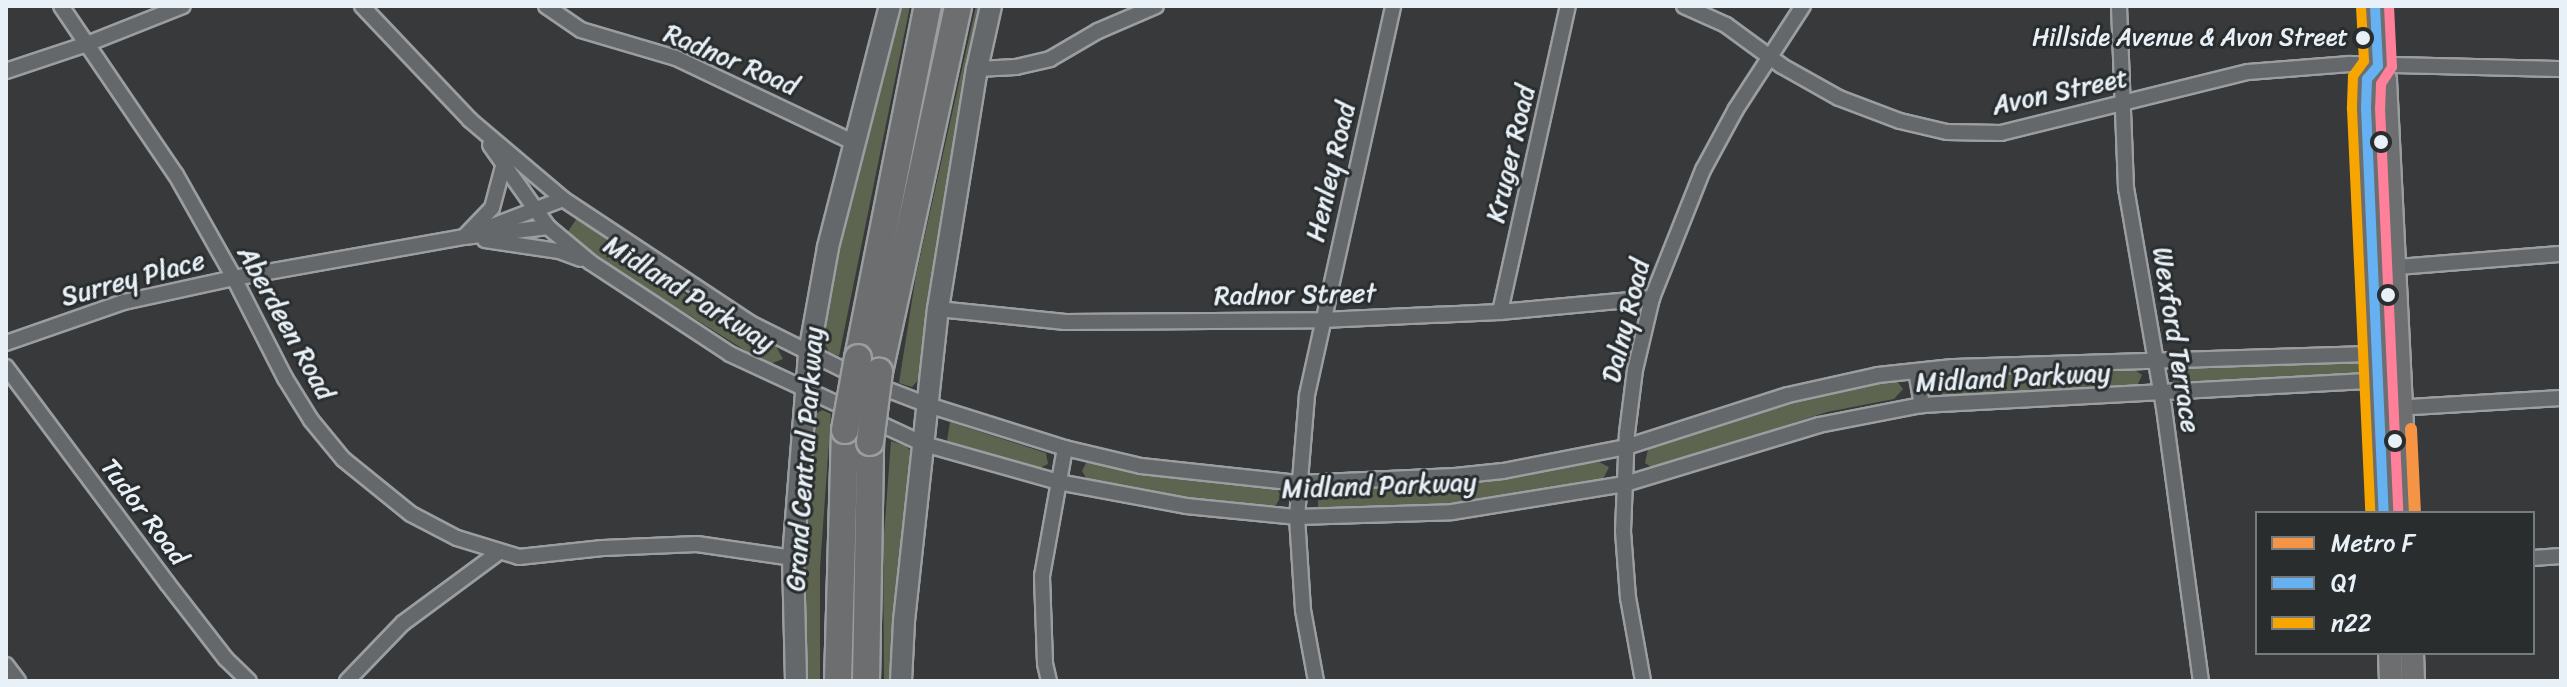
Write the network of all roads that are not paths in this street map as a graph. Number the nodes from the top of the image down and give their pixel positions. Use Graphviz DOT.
graph roads {
  1 [pos="61,6"];
  2 [pos="183,6"];
  3 [pos="362,6"];
  4 [pos="546,6"];
  5 [pos="928,6"];
  6 [pos="958,6"];
  7 [pos="991,6"];
  8 [pos="1156,6"];
  9 [pos="1393,6"];
  10 [pos="1568,6"];
  11 [pos="1684,6"];
  12 [pos="1803,6"];
  13 [pos="2119,6"];
  14 [pos="2375,6"];
  15 [pos="889,7"];
  16 [pos="87,44"];
  17 [pos="1770,58"];
  18 [pos="2378,66"];
  19 [pos="977,69"];
  20 [pos="2561,69"];
  21 [pos="6,71"];
  22 [pos="2121,106"];
  23 [pos="470,120"];
  24 [pos="853,142"];
  25 [pos="504,163"];
  26 [pos="563,199"];
  27 [pos="536,209"];
  28 [pos="548,227"];
  29 [pos="464,237"];
  30 [pos="2561,254"];
  31 [pos="590,262"];
  32 [pos="2383,268"];
  33 [pos="234,278"];
  34 [pos="1652,298"];
  35 [pos="938,309"];
  36 [pos="1500,312"];
  37 [pos="1322,320"];
  38 [pos="6,343"];
  39 [pos="809,353"];
  40 [pos="2378,354"];
  41 [pos="2156,360"];
  42 [pos="869,365"];
  43 [pos="6,367"];
  44 [pos="1916,371"];
  45 [pos="2389,380"];
  46 [pos="805,390"];
  47 [pos="2162,394"];
  48 [pos="2561,398"];
  49 [pos="928,405"];
  50 [pos="1922,405"];
  51 [pos="2390,408"];
  52 [pos="924,444"];
  53 [pos="1626,447"];
  54 [pos="1065,448"];
  55 [pos="1058,482"];
  56 [pos="1298,483"];
  57 [pos="1625,484"];
  58 [pos="2384,511"];
  59 [pos="2406,511"];
  60 [pos="1297,517"];
  61 [pos="498,553"];
  62 [pos="2561,556"];
  63 [pos="793,558"];
  64 [pos="2535,558"];
  65 [pos="2390,655"];
  66 [pos="2402,655"];
  67 [pos="2412,655"];
  68 [pos="6,665"];
  69 [pos="866,677"];
  70 [pos="18,681"];
  71 [pos="249,681"];
  72 [pos="347,681"];
  73 [pos="796,681"];
  74 [pos="838,681"];
  75 [pos="901,681"];
  76 [pos="1049,681"];
  77 [pos="1316,681"];
  78 [pos="1643,681"];
  79 [pos="2201,681"];
  80 [pos="2391,681"];
  81 [pos="2403,681"];
  82 [pos="2413,681"];
  1 -- 16 [label="street, Aberdeen Road"];
  2 -- 16 [label="street"];
  3 -- 23 [label="street, Midland Parkway"];
  4 -- 24 [label="street, Radnor Road"];
  5 -- 42 [label="highway, Grand Central Parkway"];
  6 -- 42 [label="highway, Grand Central Parkway"];
  7 -- 19 [label="main road"];
  8 -- 19 [label="street"];
  9 -- 37 [label="street, Henley Road"];
  10 -- 36 [label="street, Kruger Road"];
  11 -- 17 [label="street, Avon Street"];
  12 -- 17 [label="street, Dalny Road"];
  13 -- 22 [label="street, Wexford Terrace"];
  14 -- 18 [label="main road"];
  15 -- 24 [label="main road, Grand Central Parkway"];
  16 -- 21 [label="street"];
  16 -- 33 [label="street, Aberdeen Road"];
  17 -- 22 [label="street, Avon Street"];
  17 -- 34 [label="street, Dalny Road"];
  18 -- 20 [label="street, Avon Street"];
  18 -- 22 [label="street, Avon Street"];
  18 -- 32 [label="main road"];
  19 -- 35 [label="main road"];
  22 -- 41 [label="street, Wexford Terrace"];
  23 -- 25 [label="street, Midland Parkway"];
  23 -- 26 [label="street, Midland Parkway"];
  24 -- 39 [label="main road, Grand Central Parkway"];
  25 -- 27 [label="street, Midland Parkway"];
  25 -- 29 [label="street"];
  26 -- 27 [label="street, Surrey Place"];
  26 -- 28 [label="street"];
  26 -- 39 [label="street, Midland Parkway"];
  27 -- 28 [label="street, Midland Parkway"];
  27 -- 29 [label="street, Surrey Place"];
  28 -- 29 [label="street, Surrey Place"];
  28 -- 31 [label="street, Midland Parkway"];
  29 -- 31 [label="street"];
  29 -- 33 [label="street, Surrey Place"];
  30 -- 32 [label="street"];
  31 -- 46 [label="street, Midland Parkway"];
  32 -- 40 [label="main road"];
  32 -- 45 [label="main road"];
  33 -- 38 [label="street, Surrey Place"];
  33 -- 61 [label="street, Aberdeen Road"];
  34 -- 36 [label="street, Radnor Street"];
  34 -- 53 [label="street, Dalny Road"];
  35 -- 37 [label="street, Radnor Street"];
  35 -- 49 [label="main road"];
  36 -- 37 [label="street, Radnor Street"];
  37 -- 56 [label="street, Henley Road"];
  39 -- 46 [label="main road, Grand Central Parkway"];
  39 -- 49 [label="street, Midland Parkway"];
  40 -- 41 [label="street, Midland Parkway"];
  40 -- 45 [label="main road"];
  41 -- 44 [label="street, Midland Parkway"];
  41 -- 47 [label="street, Wexford Terrace"];
  42 -- 69 [label="highway, Grand Central Parkway, bridge"];
  42 -- 74 [label="highway, Grand Central Parkway, bridge"];
  43 -- 71 [label="street, Tudor Road"];
  44 -- 50 [label="street"];
  44 -- 53 [label="street, Midland Parkway"];
  45 -- 47 [label="street, Midland Parkway"];
  45 -- 51 [label="main road"];
  46 -- 52 [label="street, Midland Parkway"];
  46 -- 63 [label="main road, Grand Central Parkway"];
  47 -- 50 [label="street, Midland Parkway"];
  47 -- 79 [label="street, Wexford Terrace"];
  48 -- 51 [label="street"];
  49 -- 52 [label="main road"];
  49 -- 54 [label="street, Midland Parkway"];
  50 -- 57 [label="street, Midland Parkway"];
  51 -- 58 [label="main road"];
  51 -- 59 [label="main road"];
  52 -- 55 [label="street, Midland Parkway"];
  52 -- 75 [label="main road"];
  53 -- 56 [label="street, Midland Parkway"];
  53 -- 57 [label="street, Dalny Road"];
  54 -- 55 [label="street"];
  54 -- 56 [label="street, Midland Parkway"];
  55 -- 60 [label="street, Midland Parkway"];
  55 -- 76 [label="street"];
  56 -- 60 [label="street, Henley Road"];
  57 -- 60 [label="street, Midland Parkway"];
  57 -- 78 [label="street, Dalny Road"];
  60 -- 77 [label="street, Henley Road"];
  61 -- 63 [label="street, Aberdeen Road"];
  61 -- 72 [label="street"];
  62 -- 64 [label="street"];
  63 -- 73 [label="main road, Grand Central Parkway"];
  65 -- 80 [label="main road"];
  66 -- 81 [label="main road"];
  67 -- 82 [label="main road"];
  68 -- 70 [label="street"];
}
